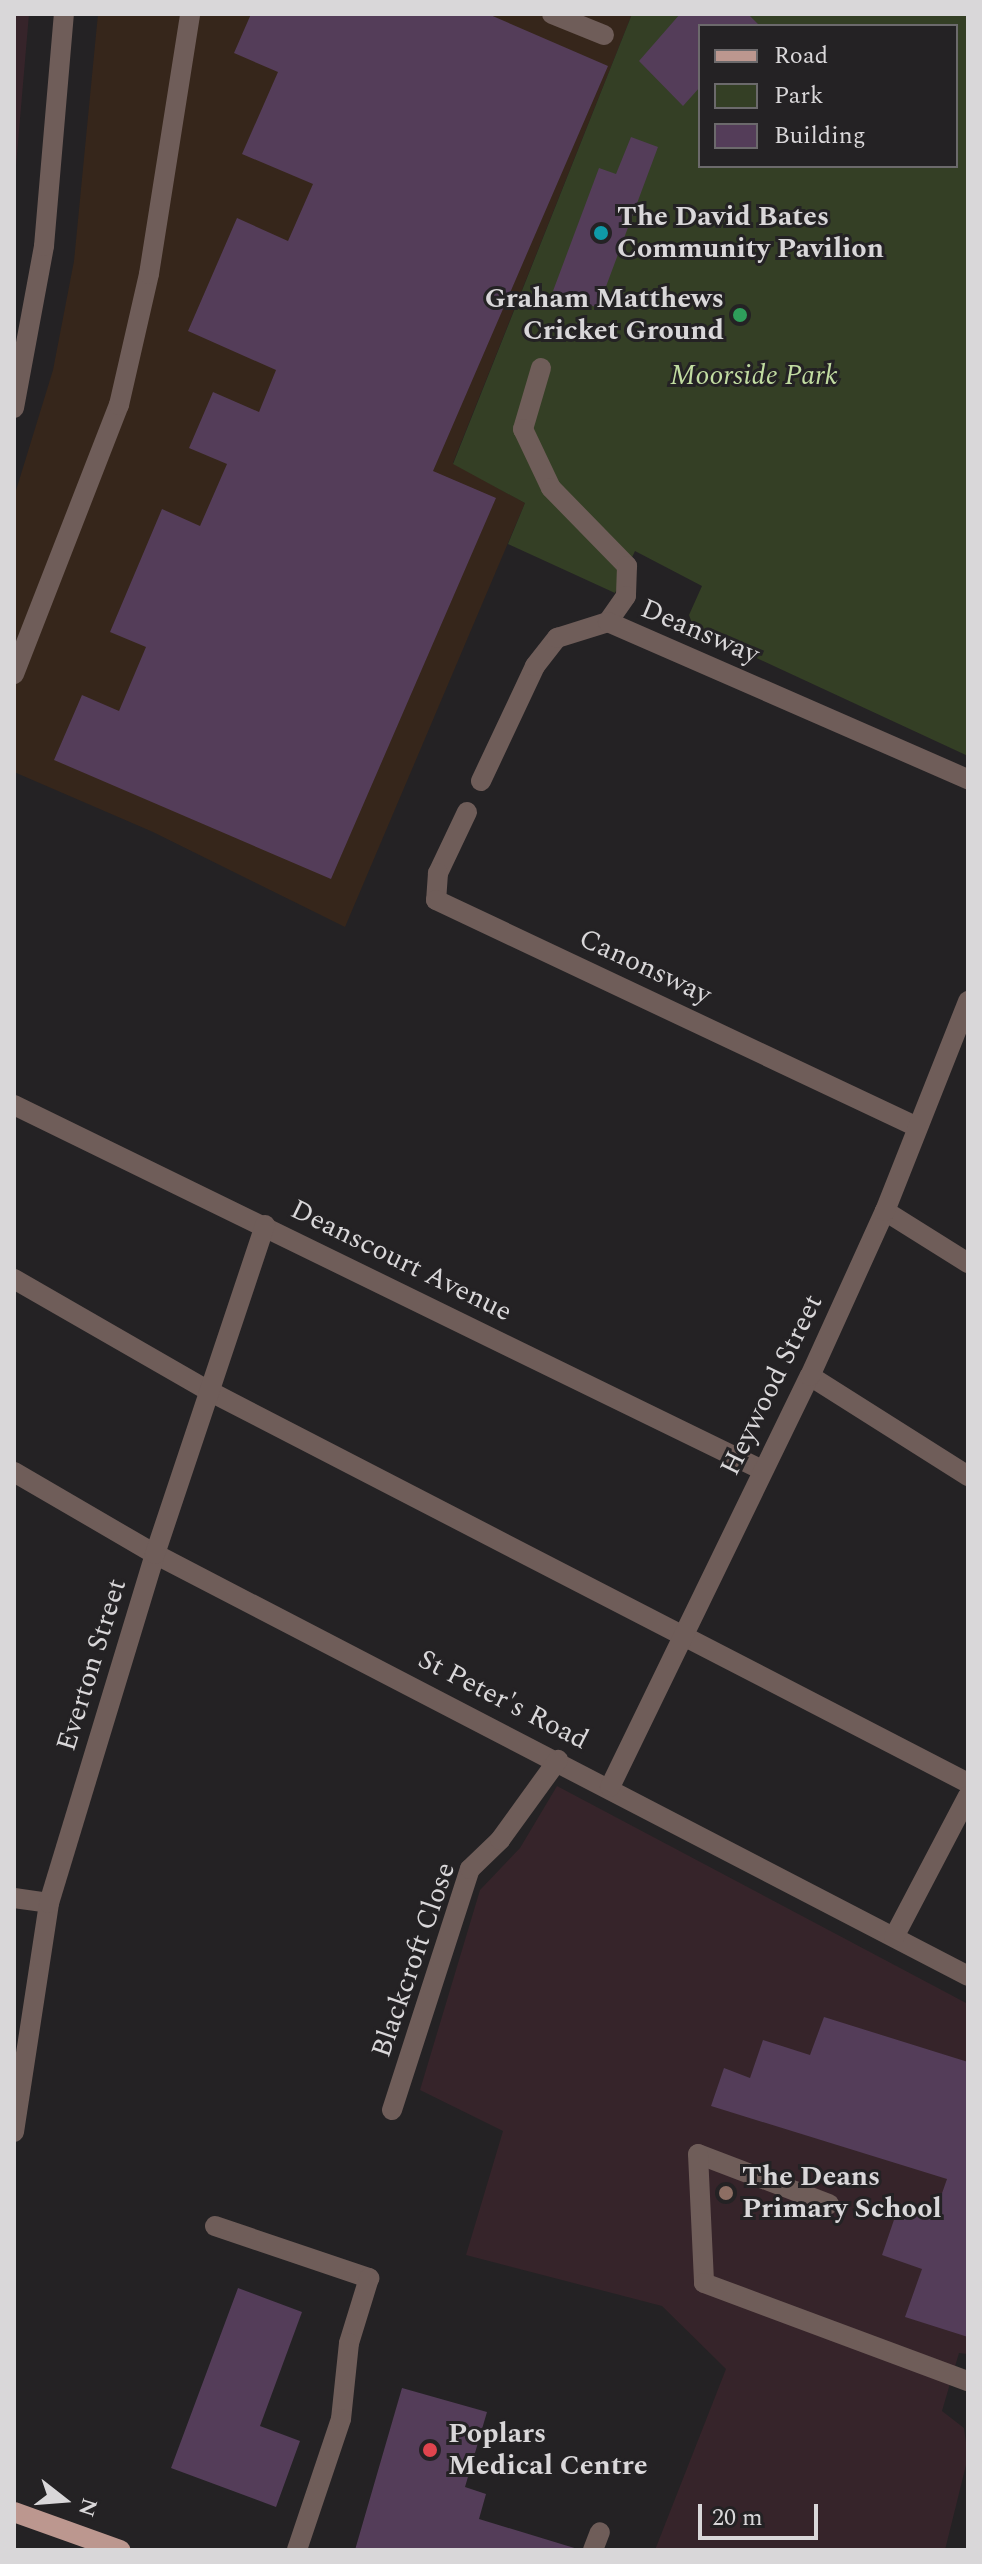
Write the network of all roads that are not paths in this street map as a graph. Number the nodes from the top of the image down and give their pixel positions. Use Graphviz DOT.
graph roads {
  1 [pos="64,14"];
  2 [pos="190,14"];
  3 [pos="552,14"];
  4 [pos="604,35"];
  5 [pos="541,368"];
  6 [pos="15,403"];
  7 [pos="608,622"];
  8 [pos="14,674"];
  9 [pos="968,779"];
  10 [pos="481,781"];
  11 [pos="467,812"];
  12 [pos="968,1001"];
  13 [pos="14,1105"];
  14 [pos="915,1126"];
  15 [pos="885,1211"];
  16 [pos="265,1225"];
  17 [pos="968,1263"];
  18 [pos="14,1279"];
  19 [pos="810,1376"];
  20 [pos="209,1391"];
  21 [pos="762,1470"];
  22 [pos="14,1472"];
  23 [pos="968,1476"];
  24 [pos="155,1554"];
  25 [pos="682,1637"];
  26 [pos="558,1760"];
  27 [pos="968,1783"];
  28 [pos="610,1787"];
  29 [pos="968,1796"];
  30 [pos="14,1898"];
  31 [pos="49,1903"];
  32 [pos="894,1937"];
  33 [pos="968,1976"];
  34 [pos="392,2110"];
  35 [pos="14,2132"];
  36 [pos="829,2204"];
  37 [pos="215,2226"];
  38 [pos="968,2381"];
  39 [pos="14,2512"];
  40 [pos="120,2550"];
  41 [pos="297,2550"];
  1 -- 6 [label="street"];
  2 -- 8 [label="street"];
  3 -- 4 [label="street"];
  5 -- 7 [label="street"];
  7 -- 9 [label="street, Deansway"];
  7 -- 10 [label="street, Deansway"];
  11 -- 14 [label="street, Canonsway"];
  12 -- 14 [label="street, Heywood Street"];
  13 -- 16 [label="street, Deanscourt Avenue"];
  14 -- 15 [label="street, Heywood Street"];
  15 -- 17 [label="street"];
  15 -- 19 [label="street, Heywood Street"];
  16 -- 20 [label="street, Everton Street"];
  16 -- 21 [label="street, Deanscourt Avenue"];
  18 -- 20 [label="street"];
  19 -- 21 [label="street, Heywood Street"];
  19 -- 23 [label="street"];
  20 -- 24 [label="street, Everton Street"];
  20 -- 25 [label="street"];
  21 -- 25 [label="street, Heywood Street"];
  22 -- 24 [label="street, St Peter's Road"];
  24 -- 26 [label="street, St Peter's Road"];
  24 -- 31 [label="street, Everton Street"];
  25 -- 27 [label="street"];
  25 -- 28 [label="street, Heywood Street"];
  26 -- 28 [label="street, St Peter's Road"];
  26 -- 34 [label="street, Blackcroft Close"];
  28 -- 32 [label="street, St Peter's Road"];
  29 -- 32 [label="street"];
  30 -- 31 [label="street"];
  31 -- 35 [label="street, Everton Street"];
  32 -- 33 [label="street, St Peter's Road"];
  36 -- 38 [label="street"];
  37 -- 41 [label="street"];
  39 -- 40 [label="main road"];
}
